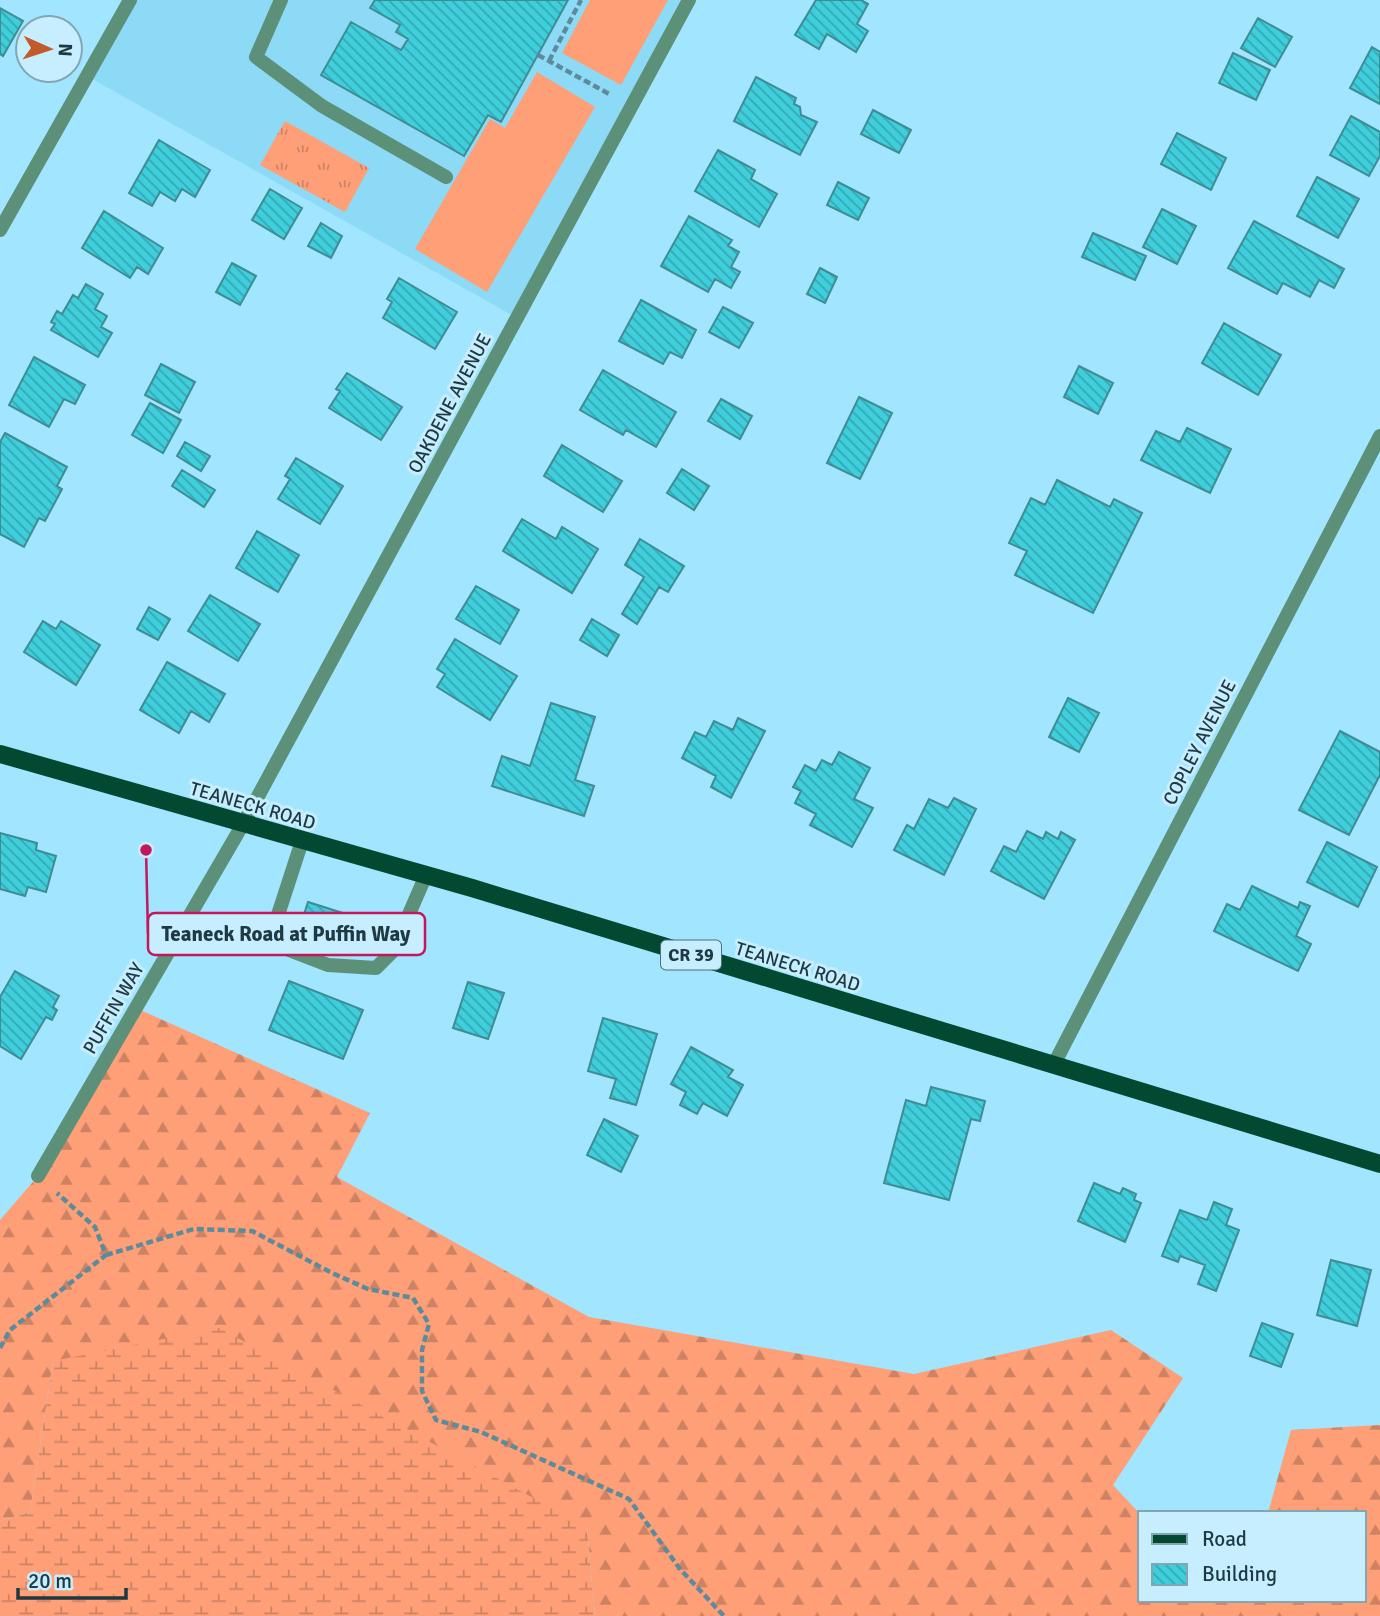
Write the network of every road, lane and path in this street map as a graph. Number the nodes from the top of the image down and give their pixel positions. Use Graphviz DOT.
graph roads {
  1 [pos="130,0"];
  2 [pos="281,0"];
  3 [pos="581,0"];
  4 [pos="689,0"];
  5 [pos="538,55"];
  6 [pos="549,61"];
  7 [pos="631,106"];
  8 [pos="446,177"];
  9 [pos="0,230"];
  10 [pos="1380,436"];
  11 [pos="0,754"];
  12 [pos="243,824"];
  13 [pos="302,841"];
  14 [pos="426,875"];
  15 [pos="1053,1066"];
  16 [pos="1380,1164"];
  17 [pos="38,1176"];
  18 [pos="106,1255"];
  19 [pos="0,1348"];
  20 [pos="724,1616"];
  1 -- 9 [label="street"];
  2 -- 8 [label="street"];
  3 -- 6 [label="path"];
  4 -- 7 [label="street, OAKDENE AVENUE"];
  5 -- 6 [label="path"];
  6 -- 7 [label="path"];
  7 -- 12 [label="street, OAKDENE AVENUE"];
  10 -- 15 [label="street, COPLEY AVENUE"];
  11 -- 12 [label="main road, TEANECK ROAD / CR 39"];
  12 -- 13 [label="main road, TEANECK ROAD / CR 39"];
  12 -- 17 [label="street, PUFFIN WAY"];
  13 -- 14 [label="main road, TEANECK ROAD / CR 39"];
  13 -- 14 [label="street"];
  14 -- 15 [label="main road, TEANECK ROAD / CR 39"];
  15 -- 16 [label="main road, TEANECK ROAD / CR 39"];
  17 -- 18 [label="path"];
  18 -- 19 [label="path"];
  18 -- 20 [label="path"];
}
